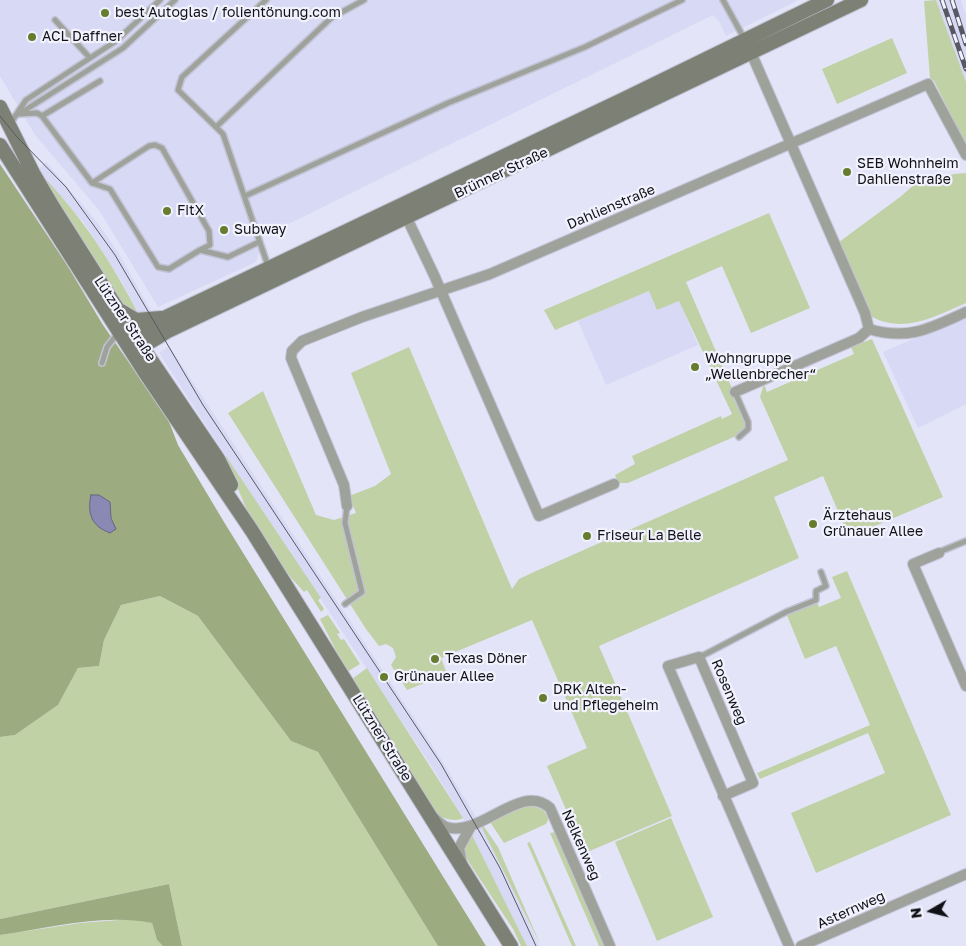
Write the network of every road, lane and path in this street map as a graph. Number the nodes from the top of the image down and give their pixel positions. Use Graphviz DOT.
graph roads {
  1 [pos="160,0"];
  2 [pos="175,0"];
  3 [pos="266,0"];
  4 [pos="364,0"];
  5 [pos="682,0"];
  6 [pos="723,0"];
  7 [pos="827,0"];
  8 [pos="861,0"];
  9 [pos="55,20"];
  10 [pos="748,47"];
  11 [pos="90,58"];
  12 [pos="100,81"];
  13 [pos="0,106"];
  14 [pos="42,116"];
  15 [pos="10,119"];
  16 [pos="216,127"];
  17 [pos="790,144"];
  18 [pos="0,145"];
  19 [pos="966,155"];
  20 [pos="92,183"];
  21 [pos="245,196"];
  22 [pos="404,212"];
  23 [pos="259,242"];
  24 [pos="200,250"];
  25 [pos="269,268"];
  26 [pos="441,291"];
  27 [pos="116,308"];
  28 [pos="966,312"];
  29 [pos="166,317"];
  30 [pos="869,330"];
  31 [pos="168,331"];
  32 [pos="132,343"];
  33 [pos="102,363"];
  34 [pos="155,365"];
  35 [pos="735,392"];
  36 [pos="739,437"];
  37 [pos="614,484"];
  38 [pos="347,506"];
  39 [pos="252,531"];
  40 [pos="966,541"];
  41 [pos="939,553"];
  42 [pos="821,572"];
  43 [pos="345,604"];
  44 [pos="699,657"];
  45 [pos="966,686"];
  46 [pos="723,796"];
  47 [pos="429,814"];
  48 [pos="471,826"];
  49 [pos="462,865"];
  50 [pos="966,874"];
  51 [pos="511,946"];
  52 [pos="610,946"];
  53 [pos="789,946"];
  54 [pos="801,946"];
  1 -- 11 [label="lane"];
  2 -- 15 [label="lane"];
  3 -- 16 [label="lane"];
  4 -- 16 [label="lane"];
  5 -- 21 [label="lane"];
  6 -- 10 [label="lane"];
  7 -- 10 [label="main road, Brünner Straße"];
  8 -- 10 [label="main road, Brünner Straße"];
  9 -- 11 [label="lane"];
  10 -- 17 [label="street"];
  10 -- 22 [label="main road, Brünner Straße"];
  11 -- 15 [label="lane"];
  12 -- 14 [label="lane"];
  13 -- 15 [label="main road, Lützner Straße"];
  14 -- 15 [label="lane"];
  14 -- 20 [label="lane"];
  15 -- 27 [label="main road, Lützner Straße"];
  16 -- 21 [label="lane"];
  17 -- 19 [label="street, Dahlienstraße"];
  17 -- 26 [label="street, Dahlienstraße"];
  17 -- 30 [label="street"];
  18 -- 32 [label="main road, Lützner Straße"];
  20 -- 24 [label="lane"];
  20 -- 24 [label="lane"];
  21 -- 23 [label="lane"];
  22 -- 25 [label="main road, Brünner Straße"];
  22 -- 26 [label="street"];
  22 -- 31 [label="main road, Brünner Straße"];
  23 -- 24 [label="lane"];
  23 -- 25 [label="lane"];
  25 -- 29 [label="main road, Brünner Straße"];
  26 -- 37 [label="street"];
  26 -- 38 [label="street, Dahlienstraße"];
  27 -- 29 [label="main road"];
  27 -- 32 [label="main road, Lützner Straße"];
  28 -- 30 [label="street"];
  29 -- 32 [label="main road, Brünner Straße"];
  30 -- 35 [label="street"];
  31 -- 32 [label="main road, Brünner Straße"];
  31 -- 34 [label="main road"];
  32 -- 33 [label="lane"];
  32 -- 34 [label="main road, Lützner Straße"];
  32 -- 39 [label="main road, Lützner Straße"];
  34 -- 39 [label="main road, Lützner Straße"];
  35 -- 36 [label="lane"];
  38 -- 43 [label="lane"];
  39 -- 47 [label="main road, Lützner Straße"];
  40 -- 41 [label="lane"];
  41 -- 45 [label="street"];
  42 -- 44 [label="lane"];
  44 -- 46 [label="street, Rosenweg"];
  44 -- 46 [label="street, Rosenweg"];
  46 -- 53 [label="street, Rosenweg"];
  47 -- 48 [label="street, Nelkenweg"];
  47 -- 49 [label="main road, Lützner Straße"];
  48 -- 49 [label="street"];
  48 -- 52 [label="street, Nelkenweg"];
  49 -- 51 [label="main road, Lützner Straße"];
  50 -- 54 [label="street, Asternweg"];
}
